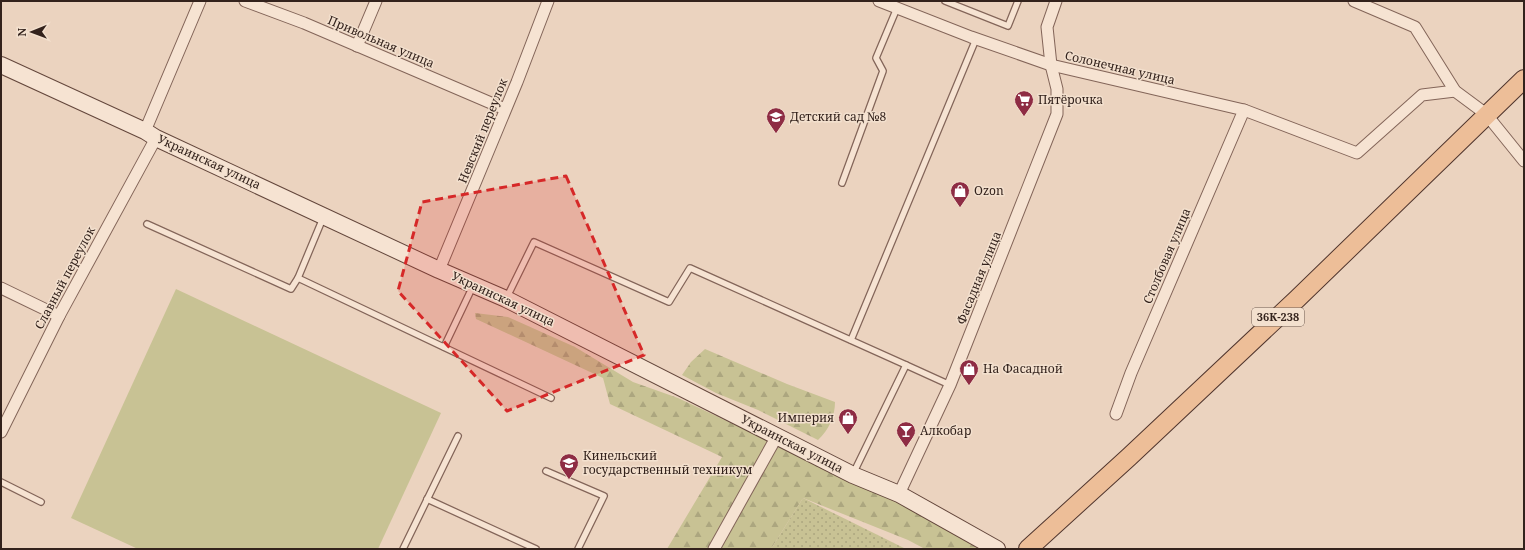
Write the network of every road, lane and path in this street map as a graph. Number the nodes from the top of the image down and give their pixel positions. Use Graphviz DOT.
graph roads {
  1 [pos="200,1"];
  2 [pos="245,1"];
  3 [pos="376,1"];
  4 [pos="548,1"];
  5 [pos="879,1"];
  6 [pos="945,1"];
  7 [pos="1018,1"];
  8 [pos="1056,1"];
  9 [pos="1354,1"];
  10 [pos="896,8"];
  11 [pos="976,39"];
  12 [pos="357,46"];
  13 [pos="1,65"];
  14 [pos="1051,65"];
  15 [pos="1524,79"];
  16 [pos="1455,91"];
  17 [pos="506,109"];
  18 [pos="1244,110"];
  19 [pos="1486,114"];
  20 [pos="150,134"];
  21 [pos="1524,161"];
  22 [pos="842,183"];
  23 [pos="324,215"];
  24 [pos="147,224"];
  25 [pos="440,270"];
  26 [pos="298,278"];
  27 [pos="474,285"];
  28 [pos="1,288"];
  29 [pos="506,300"];
  30 [pos="59,316"];
  31 [pos="851,340"];
  32 [pos="444,347"];
  33 [pos="906,365"];
  34 [pos="950,385"];
  35 [pos="551,398"];
  36 [pos="1116,414"];
  37 [pos="1,432"];
  38 [pos="458,436"];
  39 [pos="777,436"];
  40 [pos="546,470"];
  41 [pos="853,474"];
  42 [pos="1,482"];
  43 [pos="899,494"];
  44 [pos="427,499"];
  45 [pos="41,502"];
  46 [pos="403,549"];
  47 [pos="536,549"];
  48 [pos="578,549"];
  49 [pos="714,549"];
  50 [pos="997,549"];
  51 [pos="1028,549"];
  1 -- 20 [label="street, Славный переулок"];
  2 -- 12 [label="street, Привольная улица"];
  3 -- 12 [label="street"];
  4 -- 17 [label="street, Невский переулок"];
  5 -- 10 [label="street, Солонечная улица"];
  6 -- 7 [label="lane"];
  8 -- 14 [label="street, Фасадная улица"];
  9 -- 16 [label="street"];
  10 -- 11 [label="street, Солонечная улица"];
  10 -- 22 [label="lane"];
  11 -- 14 [label="street, Солонечная улица"];
  11 -- 31 [label="lane"];
  12 -- 17 [label="street, Привольная улица"];
  13 -- 20 [label="main road, Украинская улица"];
  14 -- 18 [label="street, Солонечная улица"];
  14 -- 34 [label="street, Фасадная улица"];
  15 -- 19 [label="main road, 36К-238"];
  16 -- 18 [label="street, Солонечная улица"];
  16 -- 19 [label="street"];
  17 -- 25 [label="street, Невский переулок"];
  18 -- 36 [label="street, Столбовая улица"];
  19 -- 21 [label="street"];
  19 -- 51 [label="main road, 36К-238"];
  20 -- 23 [label="main road, Украинская улица"];
  20 -- 30 [label="street, Славный переулок"];
  23 -- 25 [label="main road, Украинская улица"];
  23 -- 26 [label="lane"];
  24 -- 26 [label="lane"];
  25 -- 27 [label="main road, Украинская улица"];
  26 -- 32 [label="lane"];
  27 -- 29 [label="main road, Украинская улица"];
  27 -- 32 [label="lane"];
  28 -- 30 [label="street"];
  29 -- 31 [label="lane"];
  29 -- 39 [label="main road, Украинская улица"];
  30 -- 37 [label="street, Славный переулок"];
  31 -- 33 [label="lane"];
  32 -- 35 [label="lane"];
  33 -- 34 [label="lane"];
  33 -- 41 [label="lane"];
  34 -- 43 [label="street, Фасадная улица"];
  38 -- 44 [label="lane"];
  39 -- 41 [label="main road, Украинская улица"];
  39 -- 49 [label="street"];
  40 -- 48 [label="lane"];
  41 -- 43 [label="main road, Украинская улица"];
  42 -- 45 [label="lane"];
  43 -- 50 [label="main road, Украинская улица"];
  44 -- 46 [label="lane"];
  44 -- 47 [label="lane"];
}
